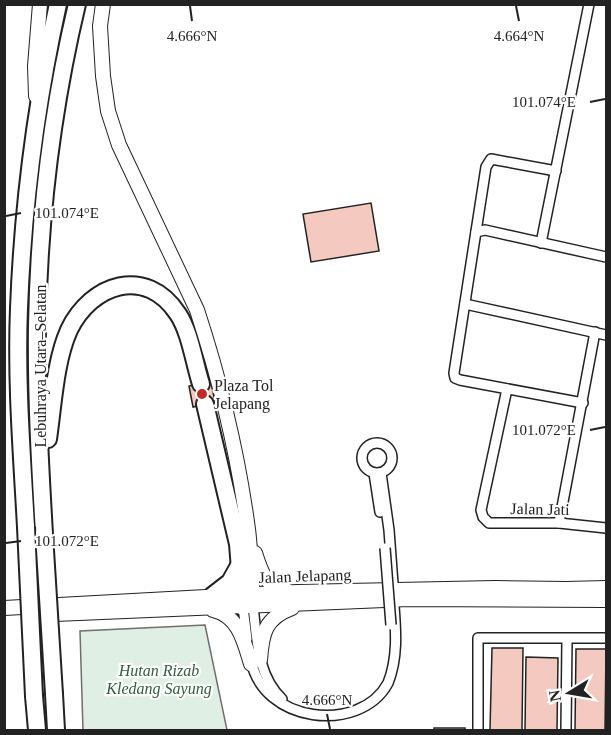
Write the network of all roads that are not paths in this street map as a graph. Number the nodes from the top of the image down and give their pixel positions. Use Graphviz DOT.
graph roads {
  1 [pos="40,4"];
  2 [pos="58,4"];
  3 [pos="76,4"];
  4 [pos="103,4"];
  5 [pos="589,4"];
  6 [pos="36,113"];
  7 [pos="556,171"];
  8 [pos="476,231"];
  9 [pos="541,243"];
  10 [pos="606,257"];
  11 [pos="465,304"];
  12 [pos="595,332"];
  13 [pos="606,335"];
  14 [pos="201,384"];
  15 [pos="507,389"];
  16 [pos="583,403"];
  17 [pos="205,404"];
  18 [pos="42,504"];
  19 [pos="559,523"];
  20 [pos="606,528"];
  21 [pos="248,531"];
  22 [pos="240,563"];
  23 [pos="606,588"];
  24 [pos="300,598"];
  25 [pos="606,600"];
  26 [pos="248,601"];
  27 [pos="209,602"];
  28 [pos="4,608"];
  29 [pos="4,616"];
  30 [pos="606,638"];
  31 [pos="567,639"];
  32 [pos="256,662"];
  33 [pos="37,730"];
  34 [pos="56,730"];
  35 [pos="478,730"];
  36 [pos="566,730"];
  1 -- 6 [label="main road"];
  2 -- 6 [label="highway, Lebuhraya Utara–Selatan"];
  3 -- 18 [label="highway, Lebuhraya Utara–Selatan"];
  4 -- 21 [label="main road"];
  5 -- 7 [label="street"];
  6 -- 33 [label="highway, Lebuhraya Utara–Selatan, bridge"];
  7 -- 8 [label="street"];
  7 -- 9 [label="street"];
  8 -- 9 [label="street"];
  8 -- 11 [label="street"];
  9 -- 10 [label="street"];
  11 -- 12 [label="street"];
  11 -- 15 [label="street"];
  12 -- 13 [label="street"];
  12 -- 16 [label="street"];
  14 -- 18 [label="highway"];
  15 -- 16 [label="street"];
  15 -- 19 [label="street, Jalan Jati"];
  16 -- 19 [label="street"];
  17 -- 22 [label="highway"];
  18 -- 34 [label="highway, Lebuhraya Utara–Selatan, bridge"];
  19 -- 20 [label="street, Jalan Jati"];
  21 -- 24 [label="main road"];
  21 -- 26 [label="main road"];
  22 -- 26 [label="highway"];
  22 -- 27 [label="highway"];
  23 -- 24 [label="main road, Jalan Jelapang"];
  24 -- 25 [label="main road, Jalan Jelapang"];
  24 -- 26 [label="main road, Jalan Jelapang"];
  24 -- 32 [label="main road"];
  26 -- 27 [label="main road, Jalan Jelapang"];
  26 -- 32 [label="street"];
  27 -- 28 [label="main road, Jalan Jelapang"];
  27 -- 29 [label="main road, Jalan Jelapang"];
  27 -- 32 [label="main road"];
  30 -- 31 [label="street"];
  31 -- 35 [label="street"];
  31 -- 36 [label="street"];
  32 -- 32 [label="street, bridge"];
}
